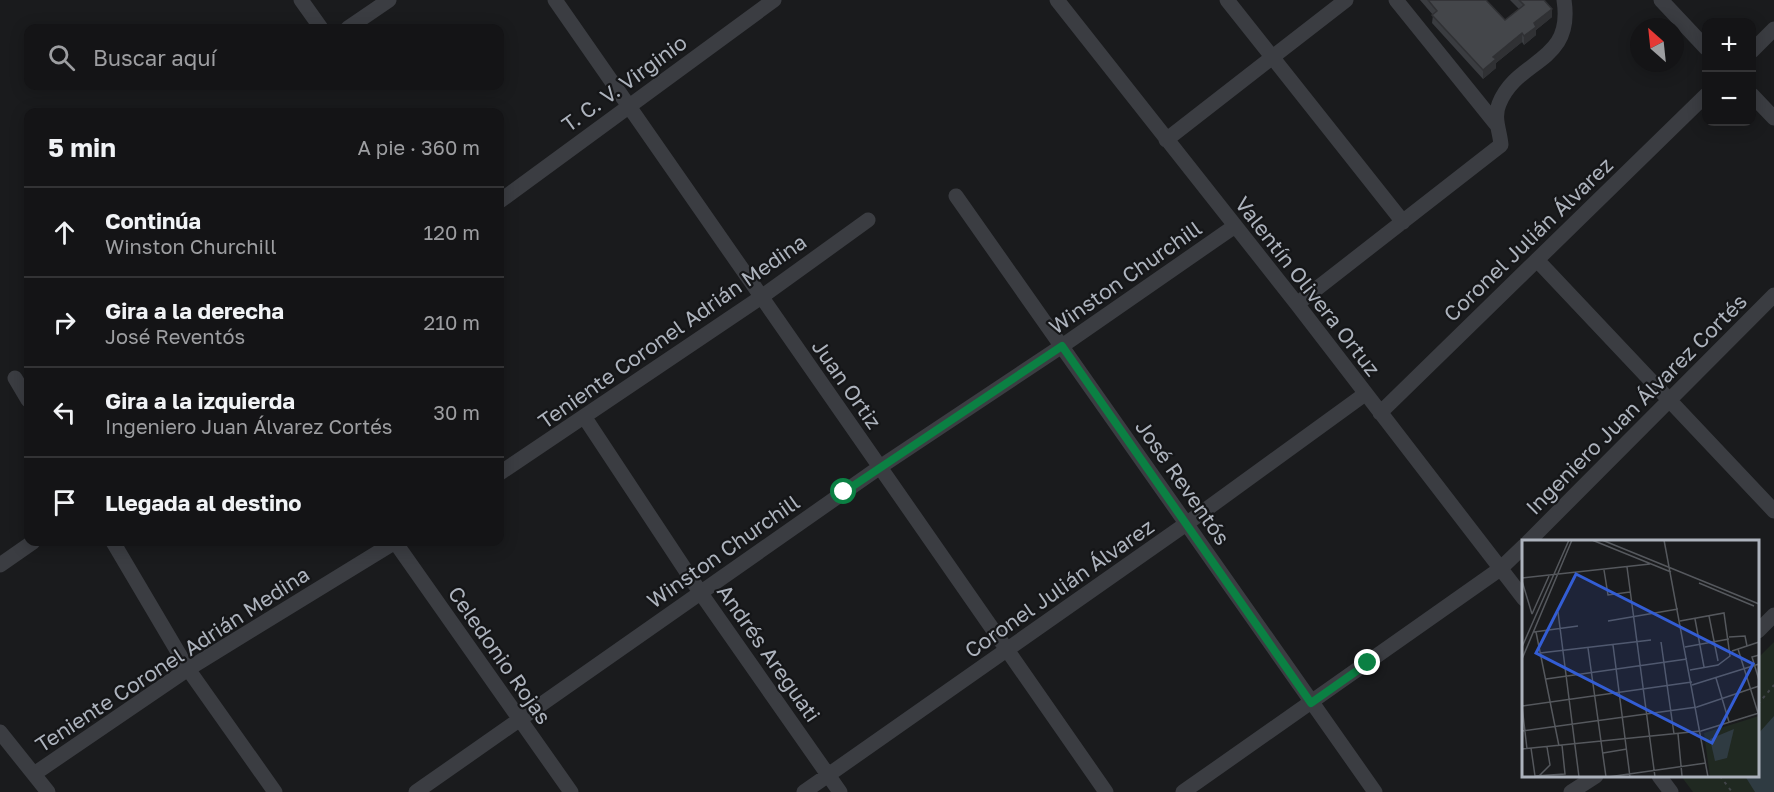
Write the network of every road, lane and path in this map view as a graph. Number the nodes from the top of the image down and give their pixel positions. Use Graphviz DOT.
graph roads {
  1 [pos="302,0"];
  2 [pos="389,0"];
  3 [pos="555,0"];
  4 [pos="774,0"];
  5 [pos="1057,0"];
  6 [pos="1227,0"];
  7 [pos="1346,0"];
  8 [pos="1396,0"];
  9 [pos="1564,0"];
  10 [pos="1660,0"];
  11 [pos="318,24"];
  12 [pos="354,24"];
  13 [pos="1774,29"];
  14 [pos="1702,43"];
  15 [pos="1756,47"];
  16 [pos="1272,57"];
  17 [pos="1756,99"];
  18 [pos="1702,100"];
  19 [pos="627,106"];
  20 [pos="1774,118"];
  21 [pos="1496,124"];
  22 [pos="1166,140"];
  23 [pos="957,196"];
  24 [pos="504,198"];
  25 [pos="868,220"];
  26 [pos="1403,222"];
  27 [pos="1235,226"];
  28 [pos="1537,260"];
  29 [pos="1774,295"];
  30 [pos="760,298"];
  31 [pos="1297,304"];
  32 [pos="1062,346"];
  33 [pos="15,378"];
  34 [pos="24,393"];
  35 [pos="1365,394"];
  36 [pos="1670,399"];
  37 [pos="1380,413"];
  38 [pos="585,418"];
  39 [pos="880,467"];
  40 [pos="504,470"];
  41 [pos="1774,511"];
  42 [pos="1186,524"];
  43 [pos="1530,540"];
  44 [pos="27,546"];
  45 [pos="115,546"];
  46 [pos="388,546"];
  47 [pos="398,546"];
  48 [pos="1522,548"];
  49 [pos="0,565"];
  50 [pos="1500,569"];
  51 [pos="700,592"];
  52 [pos="1522,596"];
  53 [pos="1774,615"];
  54 [pos="1759,630"];
  55 [pos="1007,651"];
  56 [pos="188,669"];
  57 [pos="1774,685"];
  58 [pos="1311,703"];
  59 [pos="1759,703"];
  60 [pos="520,720"];
  61 [pos="0,732"];
  62 [pos="34,774"];
  63 [pos="828,775"];
  64 [pos="1594,777"];
  65 [pos="1660,777"];
  66 [pos="1721,777"];
  67 [pos="48,792"];
  68 [pos="275,792"];
  69 [pos="416,792"];
  70 [pos="571,792"];
  71 [pos="804,792"];
  72 [pos="840,792"];
  73 [pos="1106,792"];
  74 [pos="1183,792"];
  75 [pos="1375,792"];
  76 [pos="1571,792"];
  77 [pos="1671,792"];
  78 [pos="1732,792"];
  1 -- 11 [label="street"];
  2 -- 12 [label="street"];
  3 -- 19 [label="street, Juan Ortiz"];
  4 -- 19 [label="street, T. C. V. Virginio"];
  5 -- 22 [label="street, Valentín Olivera Ortuz"];
  6 -- 16 [label="street"];
  7 -- 16 [label="street"];
  8 -- 21 [label="street"];
  9 -- 21 [label="street"];
  10 -- 14 [label="street"];
  13 -- 15 [label="street"];
  16 -- 22 [label="street"];
  16 -- 26 [label="street"];
  17 -- 20 [label="street"];
  18 -- 28 [label="street, Coronel Julián Álvarez"];
  19 -- 24 [label="street, T. C. V. Virginio"];
  19 -- 30 [label="street, Juan Ortiz"];
  21 -- 26 [label="street"];
  22 -- 27 [label="street, Valentín Olivera Ortuz"];
  23 -- 32 [label="street, José Reventós"];
  25 -- 30 [label="street, Teniente Coronel Adrián Medina"];
  26 -- 31 [label="street"];
  27 -- 31 [label="street, Valentín Olivera Ortuz"];
  27 -- 32 [label="street, Winston Churchill"];
  28 -- 36 [label="street"];
  28 -- 37 [label="street, Coronel Julián Álvarez"];
  29 -- 36 [label="street, Ingeniero Juan Álvarez Cortés"];
  30 -- 38 [label="street, Teniente Coronel Adrián Medina"];
  30 -- 39 [label="street, Juan Ortiz"];
  31 -- 35 [label="street, Valentín Olivera Ortuz"];
  32 -- 39 [label="street, Winston Churchill"];
  32 -- 42 [label="street, José Reventós"];
  33 -- 34 [label="street"];
  35 -- 37 [label="street, Valentín Olivera Ortuz"];
  35 -- 42 [label="street, Coronel Julián Álvarez"];
  36 -- 41 [label="street"];
  36 -- 43 [label="street, Ingeniero Juan Álvarez Cortés"];
  37 -- 50 [label="street, Valentín Olivera Ortuz"];
  38 -- 40 [label="street, Teniente Coronel Adrián Medina"];
  38 -- 51 [label="street, Andrés Areguati"];
  39 -- 51 [label="street, Winston Churchill"];
  39 -- 55 [label="street, Juan Ortiz"];
  42 -- 55 [label="street, Coronel Julián Álvarez"];
  42 -- 58 [label="street, José Reventós"];
  44 -- 49 [label="street"];
  45 -- 56 [label="street"];
  46 -- 56 [label="street, Teniente Coronel Adrián Medina"];
  47 -- 60 [label="street, Celedonio Rojas"];
  48 -- 50 [label="street, Ingeniero Juan Álvarez Cortés"];
  50 -- 52 [label="street, Valentín Olivera Ortuz"];
  50 -- 58 [label="street, Ingeniero Juan Álvarez Cortés"];
  51 -- 60 [label="street, Winston Churchill"];
  51 -- 63 [label="street, Andrés Areguati"];
  53 -- 54 [label="street"];
  55 -- 63 [label="street, Coronel Julián Álvarez"];
  55 -- 73 [label="street, Juan Ortiz"];
  56 -- 62 [label="street, Teniente Coronel Adrián Medina"];
  56 -- 68 [label="street"];
  57 -- 59 [label="path"];
  58 -- 74 [label="street, Ingeniero Juan Álvarez Cortés"];
  58 -- 75 [label="street, José Reventós"];
  60 -- 69 [label="street, Winston Churchill"];
  60 -- 70 [label="street, Celedonio Rojas"];
  61 -- 62 [label="street"];
  62 -- 67 [label="street"];
  63 -- 71 [label="street, Coronel Julián Álvarez"];
  63 -- 72 [label="street, Andrés Areguati"];
  64 -- 76 [label="street"];
  65 -- 77 [label="street"];
  66 -- 78 [label="path"];
}
